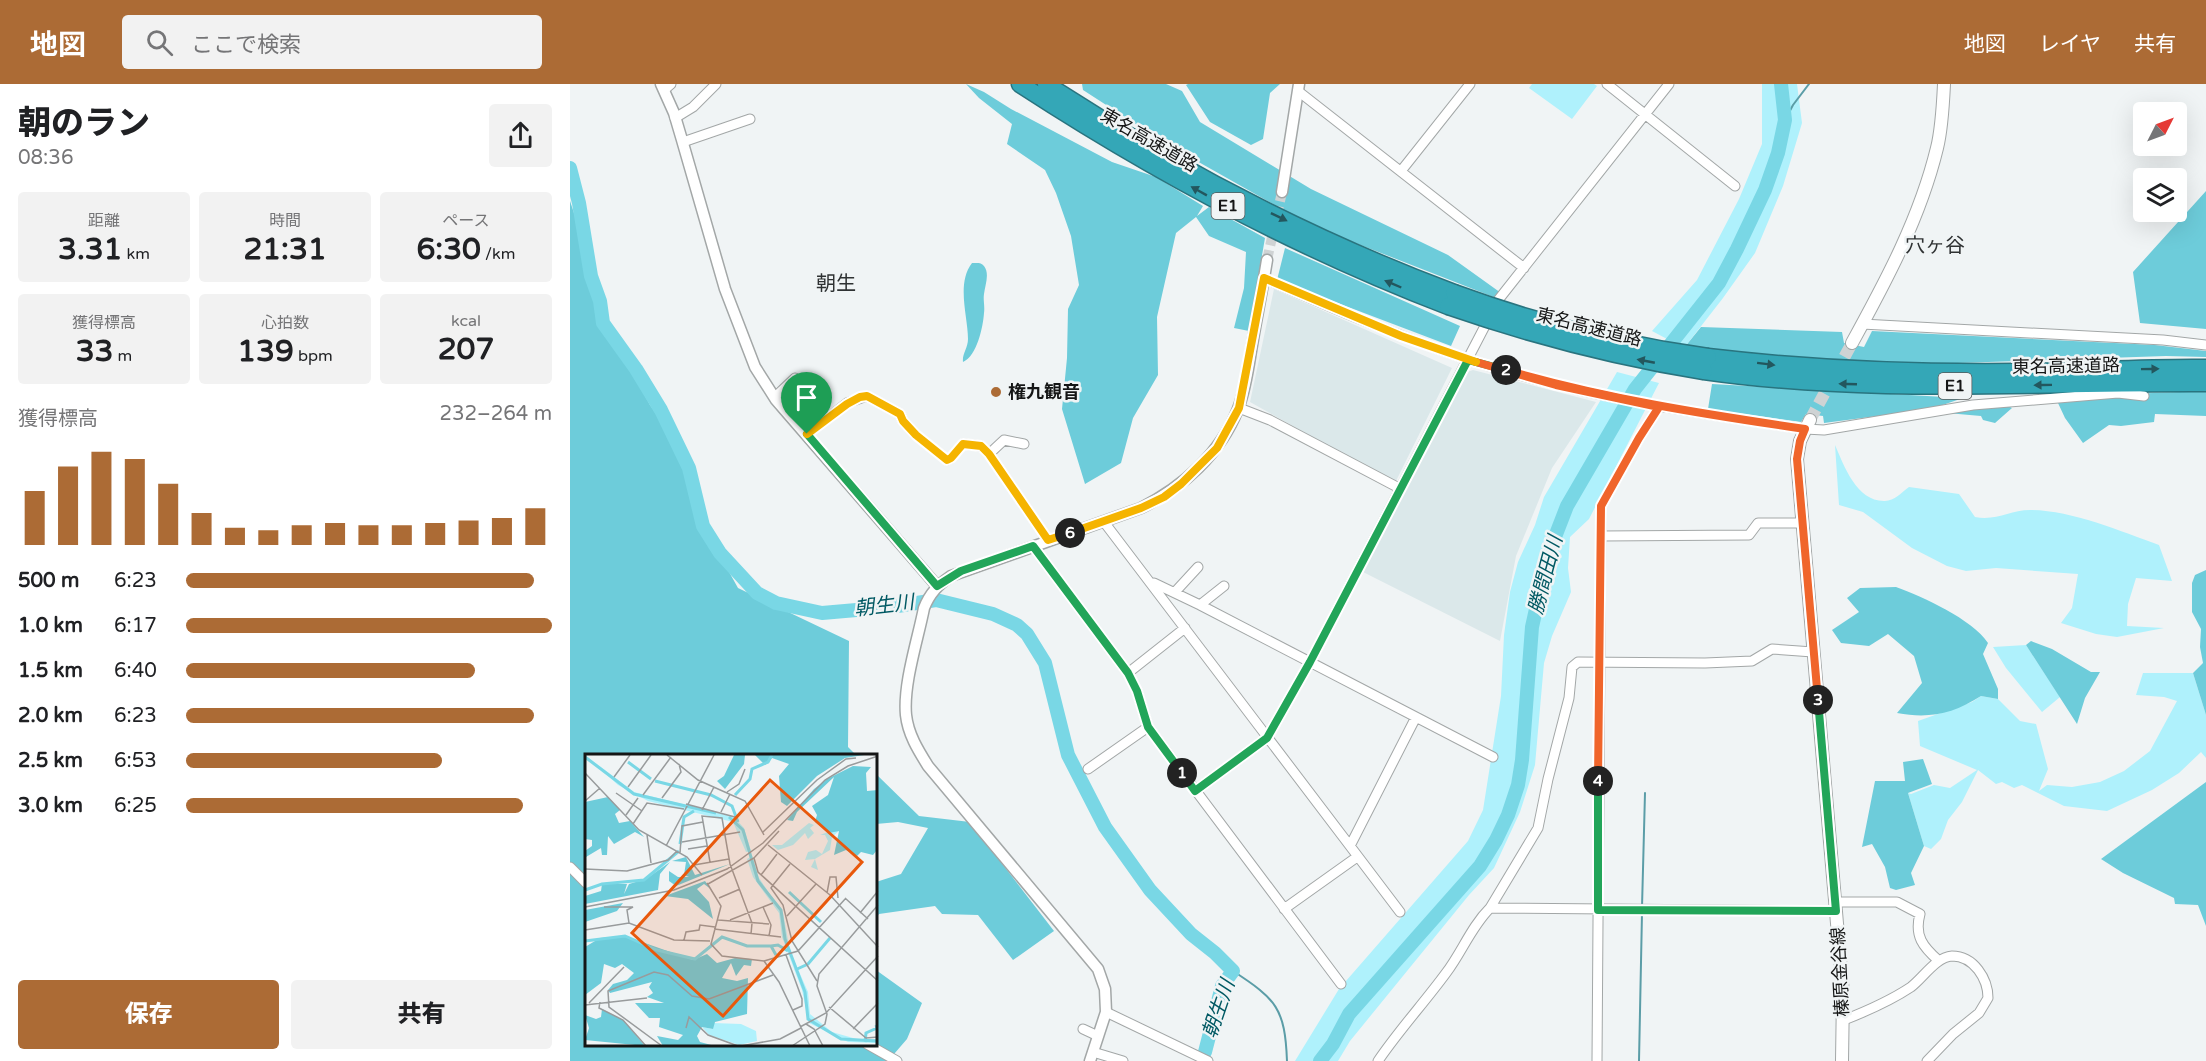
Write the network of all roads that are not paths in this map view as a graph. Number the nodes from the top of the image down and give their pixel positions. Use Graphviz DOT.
graph roads {
  1 [pos="716,84"];
  2 [pos="1020,84"];
  3 [pos="1046,84"];
  4 [pos="1470,84"];
  5 [pos="1607,84"];
  6 [pos="1669,84"];
  7 [pos="1944,84"];
  8 [pos="665,86"];
  9 [pos="1298,88"];
  10 [pos="1645,115"];
  11 [pos="675,118"];
  12 [pos="750,119"];
  13 [pos="683,142"];
  14 [pos="1401,171"];
  15 [pos="1735,186"];
  16 [pos="1282,192"];
  17 [pos="1267,260"];
  18 [pos="1524,268"];
  19 [pos="1264,278"];
  20 [pos="1451,299"];
  21 [pos="1862,324"];
  22 [pos="1852,343"];
  23 [pos="2206,345"];
  24 [pos="1468,360"];
  25 [pos="1706,364"];
  26 [pos="2206,368"];
  27 [pos="795,378"];
  28 [pos="2206,383"];
  29 [pos="2144,396"];
  30 [pos="775,397"];
  31 [pos="1659,407"];
  32 [pos="1239,408"];
  33 [pos="1808,424"];
  34 [pos="807,434"];
  35 [pos="1024,444"];
  36 [pos="989,454"];
  37 [pos="1400,488"];
  38 [pos="1104,522"];
  39 [pos="1803,522"];
  40 [pos="1601,536"];
  41 [pos="1048,540"];
  42 [pos="1033,546"];
  43 [pos="1198,567"];
  44 [pos="1151,582"];
  45 [pos="937,586"];
  46 [pos="1224,586"];
  47 [pos="1174,592"];
  48 [pos="1200,605"];
  49 [pos="1185,628"];
  50 [pos="1814,652"];
  51 [pos="1310,662"];
  52 [pos="1600,662"];
  53 [pos="1128,673"];
  54 [pos="1416,717"];
  55 [pos="1148,727"];
  56 [pos="1267,738"];
  57 [pos="1493,757"];
  58 [pos="1088,769"];
  59 [pos="1195,791"];
  60 [pos="1350,846"];
  61 [pos="1358,857"];
  62 [pos="570,867"];
  63 [pos="585,882"];
  64 [pos="1836,906"];
  65 [pos="1490,908"];
  66 [pos="1284,909"];
  67 [pos="1598,910"];
  68 [pos="1400,912"];
  69 [pos="1940,961"];
  70 [pos="1341,984"];
  71 [pos="1106,1012"];
  72 [pos="1844,1020"];
  73 [pos="1083,1029"];
  74 [pos="1098,1036"];
  75 [pos="871,1046"];
  76 [pos="1091,1057"];
  77 [pos="897,1061"];
  78 [pos="1123,1061"];
  79 [pos="1208,1061"];
  80 [pos="1378,1061"];
  81 [pos="1597,1061"];
  82 [pos="1842,1061"];
  83 [pos="1927,1061"];
  1 -- 11 [label="street"];
  20 -- 2 [label="highway, 東名高速道路 / E1, one-way"];
  3 -- 20 [label="highway, 東名高速道路 / E1, one-way"];
  4 -- 14 [label="street"];
  5 -- 10 [label="street"];
  6 -- 10 [label="street"];
  7 -- 21 [label="main road"];
  8 -- 11 [label="street"];
  9 -- 14 [label="street"];
  9 -- 16 [label="street"];
  10 -- 15 [label="street"];
  10 -- 18 [label="street"];
  11 -- 13 [label="street"];
  12 -- 13 [label="street"];
  13 -- 30 [label="street"];
  14 -- 18 [label="street"];
  17 -- 19 [label="street"];
  18 -- 24 [label="street"];
  19 -- 24 [label="street"];
  19 -- 32 [label="street"];
  20 -- 25 [label="highway, 東名高速道路 / E1, bridge"];
  21 -- 22 [label="main road"];
  21 -- 23 [label="street"];
  24 -- 31 [label="street"];
  24 -- 37 [label="street"];
  25 -- 26 [label="highway, 東名高速道路 / E1, one-way"];
  28 -- 25 [label="highway, 東名高速道路 / E1, one-way"];
  27 -- 30 [label="street"];
  29 -- 33 [label="street"];
  30 -- 34 [label="street"];
  31 -- 33 [label="street"];
  31 -- 40 [label="street"];
  32 -- 37 [label="street"];
  32 -- 38 [label="street"];
  33 -- 39 [label="main road, 榛原金谷線"];
  34 -- 36 [label="street"];
  34 -- 45 [label="street"];
  35 -- 36 [label="street"];
  36 -- 41 [label="street"];
  37 -- 51 [label="street"];
  38 -- 41 [label="street"];
  38 -- 44 [label="street"];
  39 -- 40 [label="street"];
  39 -- 50 [label="main road, 榛原金谷線"];
  40 -- 52 [label="street"];
  41 -- 42 [label="street"];
  42 -- 45 [label="street"];
  42 -- 53 [label="street"];
  43 -- 47 [label="street"];
  44 -- 47 [label="street"];
  44 -- 49 [label="street"];
  45 -- 71 [label="street"];
  46 -- 48 [label="street"];
  47 -- 48 [label="street"];
  48 -- 51 [label="street"];
  49 -- 53 [label="street"];
  49 -- 56 [label="street"];
  50 -- 52 [label="street"];
  50 -- 64 [label="main road, 榛原金谷線"];
  51 -- 54 [label="street"];
  51 -- 56 [label="street"];
  52 -- 65 [label="street"];
  52 -- 67 [label="street"];
  53 -- 55 [label="street"];
  54 -- 57 [label="street"];
  54 -- 60 [label="street"];
  55 -- 58 [label="street"];
  55 -- 59 [label="street"];
  56 -- 59 [label="street"];
  56 -- 60 [label="street"];
  59 -- 66 [label="street"];
  60 -- 61 [label="street"];
  61 -- 66 [label="street"];
  61 -- 68 [label="street"];
  62 -- 63 [label="street"];
  64 -- 67 [label="street"];
  64 -- 69 [label="street"];
  64 -- 72 [label="main road, 榛原金谷線"];
  65 -- 67 [label="street"];
  65 -- 80 [label="street"];
  66 -- 70 [label="street"];
  67 -- 81 [label="street"];
  69 -- 72 [label="street"];
  69 -- 83 [label="street"];
  71 -- 74 [label="street"];
  71 -- 79 [label="street"];
  72 -- 82 [label="main road, 榛原金谷線"];
  73 -- 74 [label="street"];
  74 -- 76 [label="street"];
  75 -- 77 [label="street"];
  76 -- 78 [label="street"];
}
